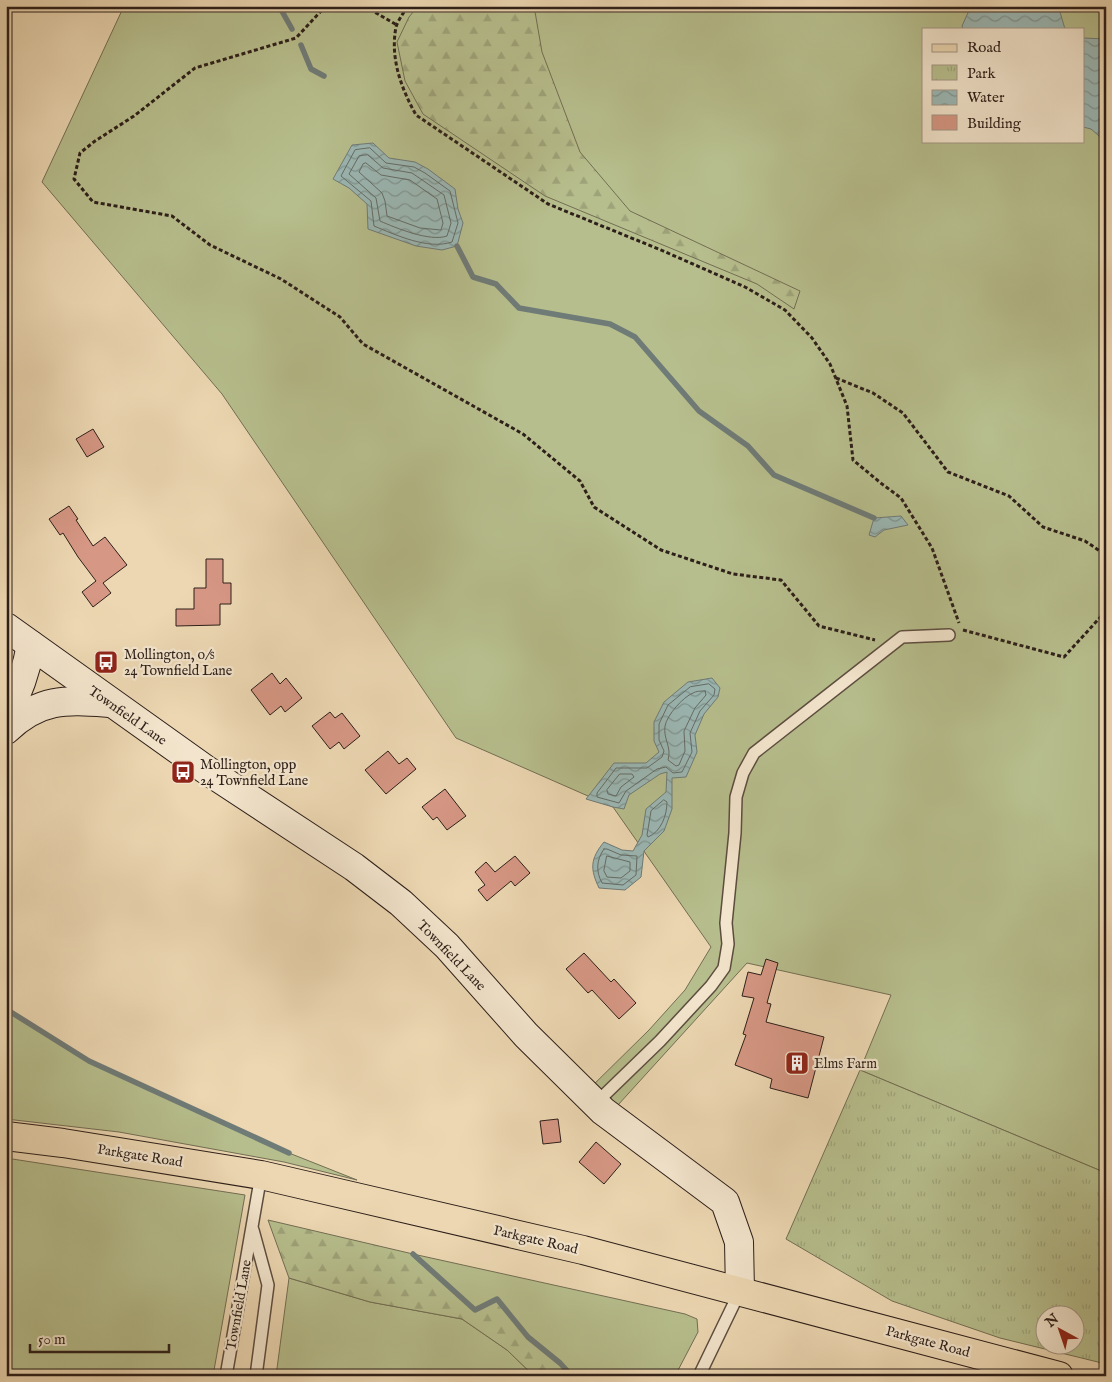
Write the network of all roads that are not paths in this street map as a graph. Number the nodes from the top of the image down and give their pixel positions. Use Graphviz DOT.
graph roads {
  1 [pos="6,627"];
  2 [pos="949,635"];
  3 [pos="31,645"];
  4 [pos="112,703"];
  5 [pos="6,716"];
  6 [pos="6,730"];
  7 [pos="595,1104"];
  8 [pos="6,1136"];
  9 [pos="261,1175"];
  10 [pos="252,1226"];
  11 [pos="740,1291"];
  12 [pos="226,1376"];
  13 [pos="256,1376"];
  14 [pos="699,1376"];
  15 [pos="1059,1376"];
  1 -- 3 [label="street, Townfield Lane"];
  2 -- 7 [label="lane"];
  3 -- 4 [label="street, Townfield Lane"];
  3 -- 5 [label="street"];
  4 -- 6 [label="street"];
  4 -- 7 [label="street, Townfield Lane"];
  7 -- 11 [label="street, Townfield Lane"];
  8 -- 9 [label="main road, Parkgate Road"];
  9 -- 10 [label="lane, Townfield Lane"];
  9 -- 11 [label="main road, Parkgate Road"];
  10 -- 12 [label="lane, Townfield Lane"];
  10 -- 13 [label="lane"];
  11 -- 14 [label="lane, Townfield Lane"];
  11 -- 15 [label="main road, Parkgate Road"];
}
